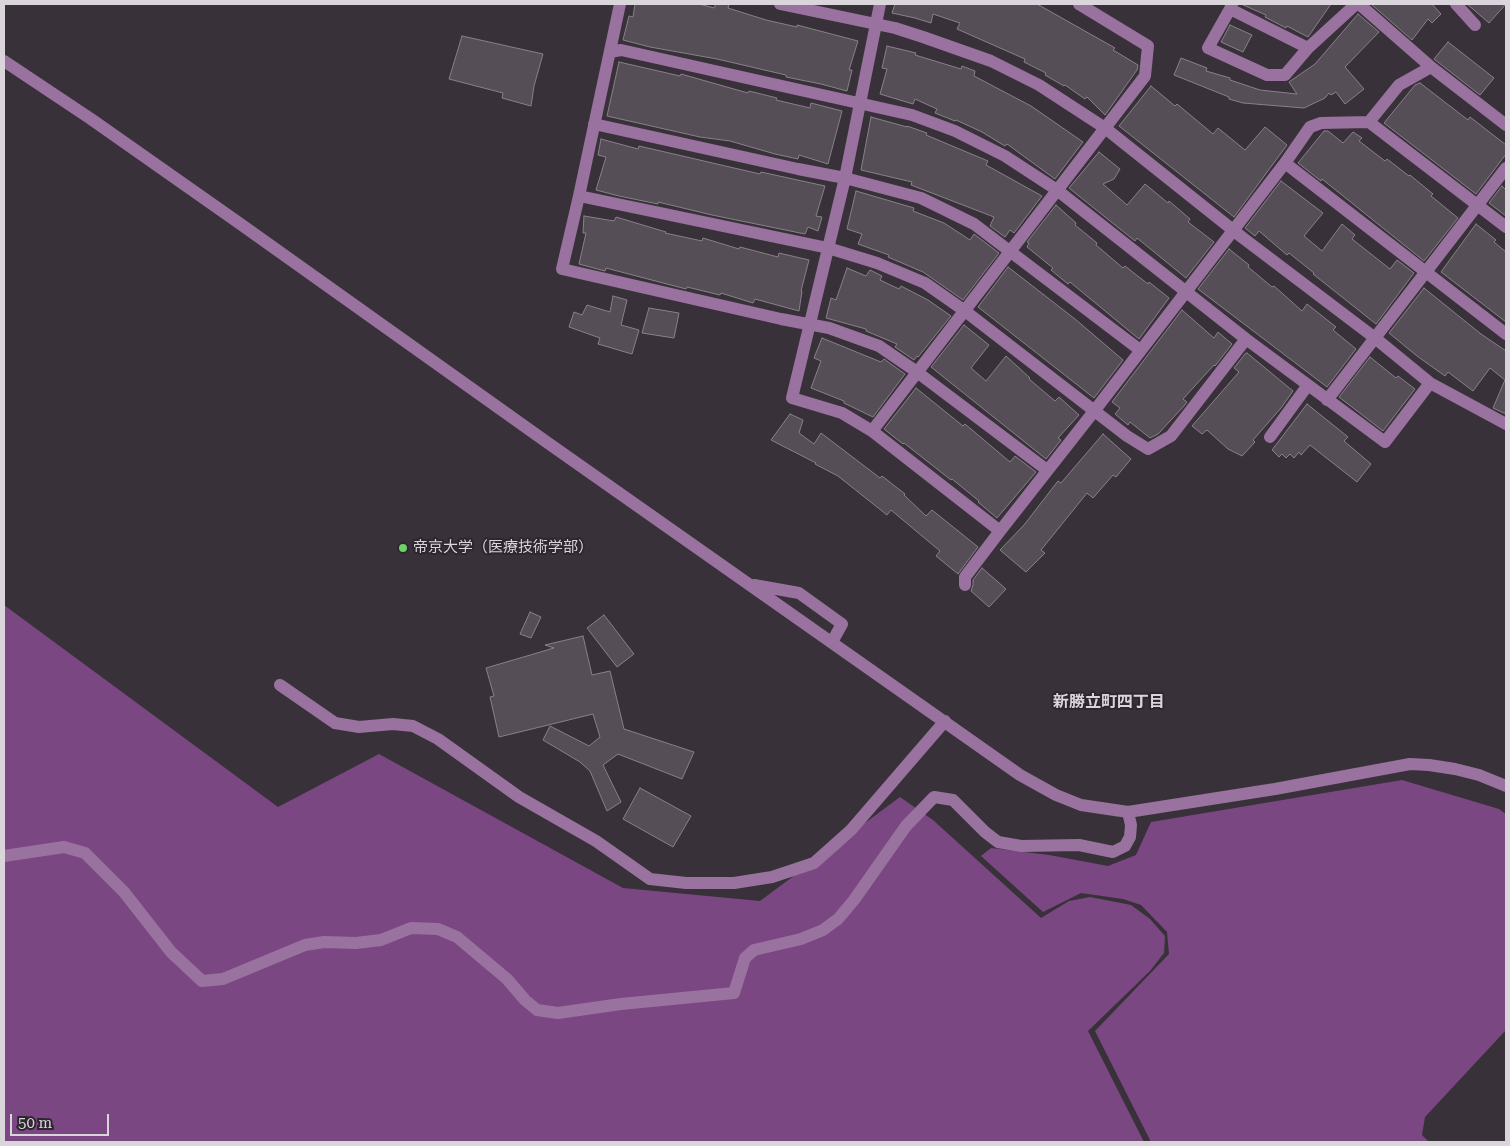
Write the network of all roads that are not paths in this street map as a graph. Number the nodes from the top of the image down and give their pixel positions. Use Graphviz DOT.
graph roads {
  1 [pos="620,4"];
  2 [pos="780,4"];
  3 [pos="880,4"];
  4 [pos="1079,4"];
  5 [pos="1358,4"];
  6 [pos="1456,4"];
  7 [pos="1231,6"];
  8 [pos="876,25"];
  9 [pos="1475,25"];
  10 [pos="1308,48"];
  11 [pos="610,52"];
  12 [pos="4,61"];
  13 [pos="1431,68"];
  14 [pos="859,102"];
  15 [pos="1370,122"];
  16 [pos="594,124"];
  17 [pos="1506,125"];
  18 [pos="1105,128"];
  19 [pos="1285,163"];
  20 [pos="1506,168"];
  21 [pos="845,178"];
  22 [pos="1057,190"];
  23 [pos="579,196"];
  24 [pos="1478,205"];
  25 [pos="1506,227"];
  26 [pos="1233,230"];
  27 [pos="828,248"];
  28 [pos="1010,250"];
  29 [pos="1426,272"];
  30 [pos="1185,291"];
  31 [pos="965,311"];
  32 [pos="809,324"];
  33 [pos="1506,334"];
  34 [pos="1246,338"];
  35 [pos="1375,338"];
  36 [pos="1140,350"];
  37 [pos="917,372"];
  38 [pos="1430,383"];
  39 [pos="1308,385"];
  40 [pos="1327,400"];
  41 [pos="1095,410"];
  42 [pos="1506,424"];
  43 [pos="872,431"];
  44 [pos="1270,437"];
  45 [pos="1047,470"];
  46 [pos="1000,530"];
  47 [pos="750,585"];
  48 [pos="965,585"];
  49 [pos="832,642"];
  50 [pos="280,685"];
  51 [pos="945,721"];
  52 [pos="1506,786"];
  53 [pos="1128,812"];
  54 [pos="4,856"];
  1 -- 11 [label="street"];
  2 -- 8 [label="street"];
  3 -- 8 [label="street"];
  4 -- 18 [label="street"];
  5 -- 10 [label="street"];
  5 -- 13 [label="street"];
  6 -- 9 [label="street"];
  7 -- 10 [label="street"];
  7 -- 10 [label="street"];
  8 -- 14 [label="street"];
  8 -- 18 [label="street"];
  11 -- 14 [label="street"];
  11 -- 16 [label="street"];
  12 -- 47 [label="street"];
  13 -- 15 [label="street"];
  13 -- 17 [label="street"];
  14 -- 21 [label="street"];
  14 -- 22 [label="street"];
  15 -- 19 [label="street"];
  15 -- 24 [label="street"];
  16 -- 21 [label="street"];
  16 -- 23 [label="street"];
  18 -- 22 [label="street"];
  18 -- 26 [label="street"];
  19 -- 26 [label="street"];
  19 -- 29 [label="street"];
  20 -- 24 [label="street"];
  21 -- 27 [label="street"];
  21 -- 28 [label="street"];
  22 -- 28 [label="street"];
  22 -- 30 [label="street"];
  23 -- 27 [label="street"];
  23 -- 32 [label="street"];
  24 -- 25 [label="street"];
  24 -- 29 [label="street"];
  26 -- 30 [label="street"];
  26 -- 35 [label="street"];
  27 -- 31 [label="street"];
  27 -- 32 [label="street"];
  28 -- 31 [label="street"];
  28 -- 36 [label="street"];
  29 -- 33 [label="street"];
  29 -- 35 [label="street"];
  30 -- 34 [label="street"];
  30 -- 36 [label="street"];
  31 -- 37 [label="street"];
  31 -- 41 [label="street"];
  32 -- 37 [label="street"];
  32 -- 43 [label="street"];
  34 -- 39 [label="street"];
  34 -- 41 [label="street"];
  35 -- 38 [label="street"];
  35 -- 40 [label="street"];
  36 -- 41 [label="street"];
  37 -- 43 [label="street"];
  37 -- 45 [label="street"];
  38 -- 40 [label="street"];
  38 -- 42 [label="street"];
  39 -- 40 [label="street"];
  39 -- 44 [label="street"];
  41 -- 45 [label="street"];
  43 -- 46 [label="street"];
  45 -- 46 [label="street"];
  46 -- 48 [label="street"];
  47 -- 49 [label="street"];
  47 -- 49 [label="street"];
  49 -- 51 [label="street"];
  50 -- 51 [label="street"];
  51 -- 53 [label="street"];
  52 -- 53 [label="street"];
  53 -- 54 [label="street"];
}
